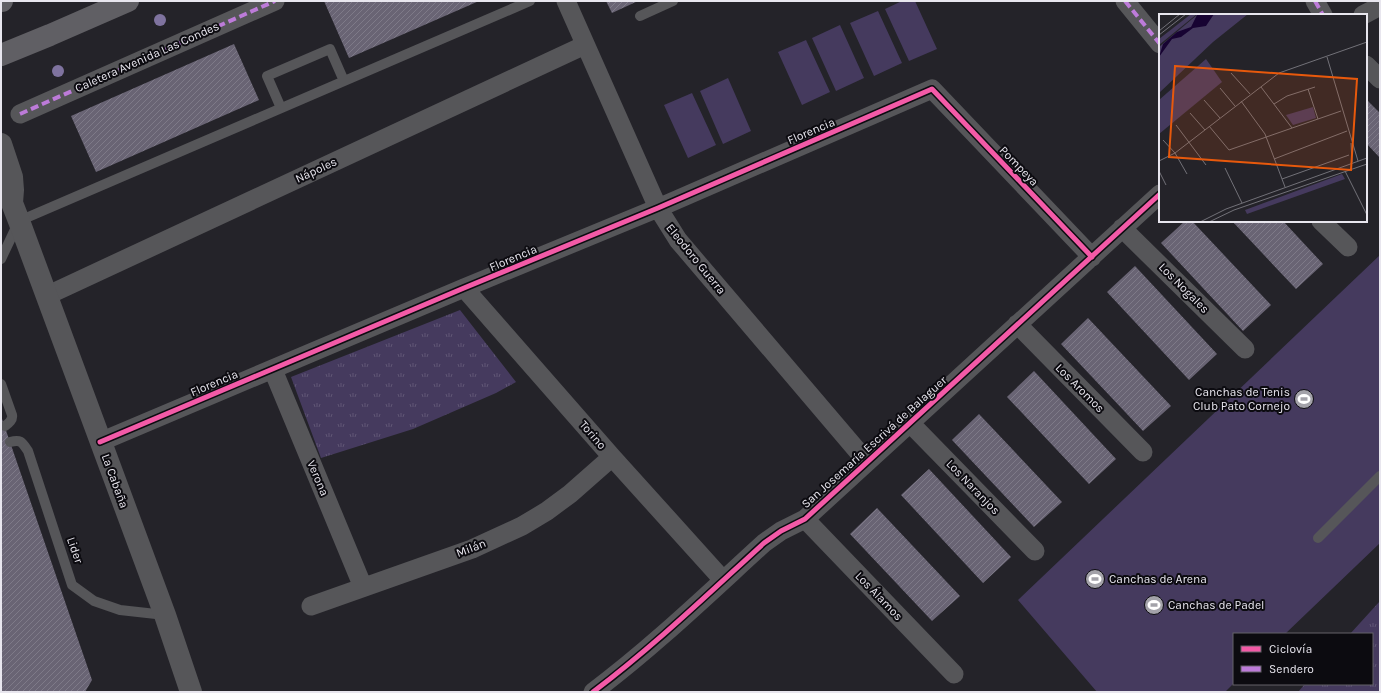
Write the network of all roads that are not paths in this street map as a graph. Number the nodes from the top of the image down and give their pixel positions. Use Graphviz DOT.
graph roads {
  1 [pos="128,1"];
  2 [pos="275,1"];
  3 [pos="530,1"];
  4 [pos="566,1"];
  5 [pos="673,1"];
  6 [pos="1125,1"];
  7 [pos="1315,1"];
  8 [pos="1380,6"];
  9 [pos="1323,14"];
  10 [pos="1365,14"];
  11 [pos="640,16"];
  12 [pos="1159,43"];
  13 [pos="585,45"];
  14 [pos="1,55"];
  15 [pos="1367,67"];
  16 [pos="1380,79"];
  17 [pos="344,81"];
  18 [pos="932,89"];
  19 [pos="281,108"];
  20 [pos="20,114"];
  21 [pos="1,144"];
  22 [pos="1159,195"];
  23 [pos="10,204"];
  24 [pos="658,208"];
  25 [pos="1322,222"];
  26 [pos="1122,228"];
  27 [pos="1348,247"];
  28 [pos="1092,256"];
  29 [pos="1,259"];
  30 [pos="464,288"];
  31 [pos="46,296"];
  32 [pos="1017,324"];
  33 [pos="1245,349"];
  34 [pos="273,370"];
  35 [pos="1,384"];
  36 [pos="910,422"];
  37 [pos="5,426"];
  38 [pos="10,442"];
  39 [pos="100,442"];
  40 [pos="1144,452"];
  41 [pos="612,457"];
  42 [pos="867,462"];
  43 [pos="1380,476"];
  44 [pos="805,519"];
  45 [pos="1318,538"];
  46 [pos="1035,551"];
  47 [pos="723,580"];
  48 [pos="363,587"];
  49 [pos="311,606"];
  50 [pos="164,615"];
  51 [pos="954,674"];
  52 [pos="191,692"];
  53 [pos="593,692"];
  1 -- 14 [label="main road"];
  2 -- 20 [label="street, Caletera Avenida Las Condes"];
  3 -- 17 [label="lane"];
  4 -- 13 [label="street, Eleodoro Guerra"];
  5 -- 11 [label="lane"];
  6 -- 12 [label="street"];
  7 -- 9 [label="street"];
  8 -- 10 [label="street"];
  13 -- 24 [label="street, Eleodoro Guerra"];
  13 -- 31 [label="street, Nápoles"];
  15 -- 16 [label="street"];
  17 -- 19 [label="lane"];
  17 -- 19 [label="lane"];
  18 -- 24 [label="street, Florencia"];
  18 -- 28 [label="street, Pompeya"];
  19 -- 23 [label="lane"];
  21 -- 23 [label="street, La Cabaña"];
  22 -- 26 [label="street, San Josemaría Escrivá de Balaguer"];
  23 -- 29 [label="lane"];
  23 -- 31 [label="street, La Cabaña"];
  24 -- 30 [label="street, Florencia"];
  24 -- 42 [label="street, Eleodoro Guerra"];
  25 -- 27 [label="street"];
  26 -- 28 [label="street, San Josemaría Escrivá de Balaguer"];
  26 -- 33 [label="street, Los Nogales"];
  28 -- 32 [label="street, San Josemaría Escrivá de Balaguer"];
  30 -- 34 [label="street, Florencia"];
  30 -- 41 [label="street, Torino"];
  31 -- 39 [label="street, La Cabaña"];
  32 -- 36 [label="street, San Josemaría Escrivá de Balaguer"];
  32 -- 40 [label="street, Los Aromos"];
  34 -- 39 [label="street, Florencia"];
  34 -- 48 [label="street, Verona"];
  35 -- 37 [label="lane"];
  36 -- 42 [label="street, San Josemaría Escrivá de Balaguer"];
  36 -- 46 [label="street, Los Naranjos"];
  38 -- 50 [label="lane, Lider"];
  39 -- 50 [label="street, La Cabaña"];
  41 -- 47 [label="street, Torino"];
  41 -- 48 [label="street, Milán"];
  42 -- 44 [label="street, San Josemaría Escrivá de Balaguer"];
  43 -- 45 [label="lane"];
  44 -- 47 [label="street, San Josemaría Escrivá de Balaguer"];
  44 -- 51 [label="street, Los Álamos"];
  47 -- 53 [label="street, San Josemaría Escrivá de Balaguer"];
  48 -- 49 [label="street, Milán"];
  50 -- 52 [label="street, La Cabaña"];
}
